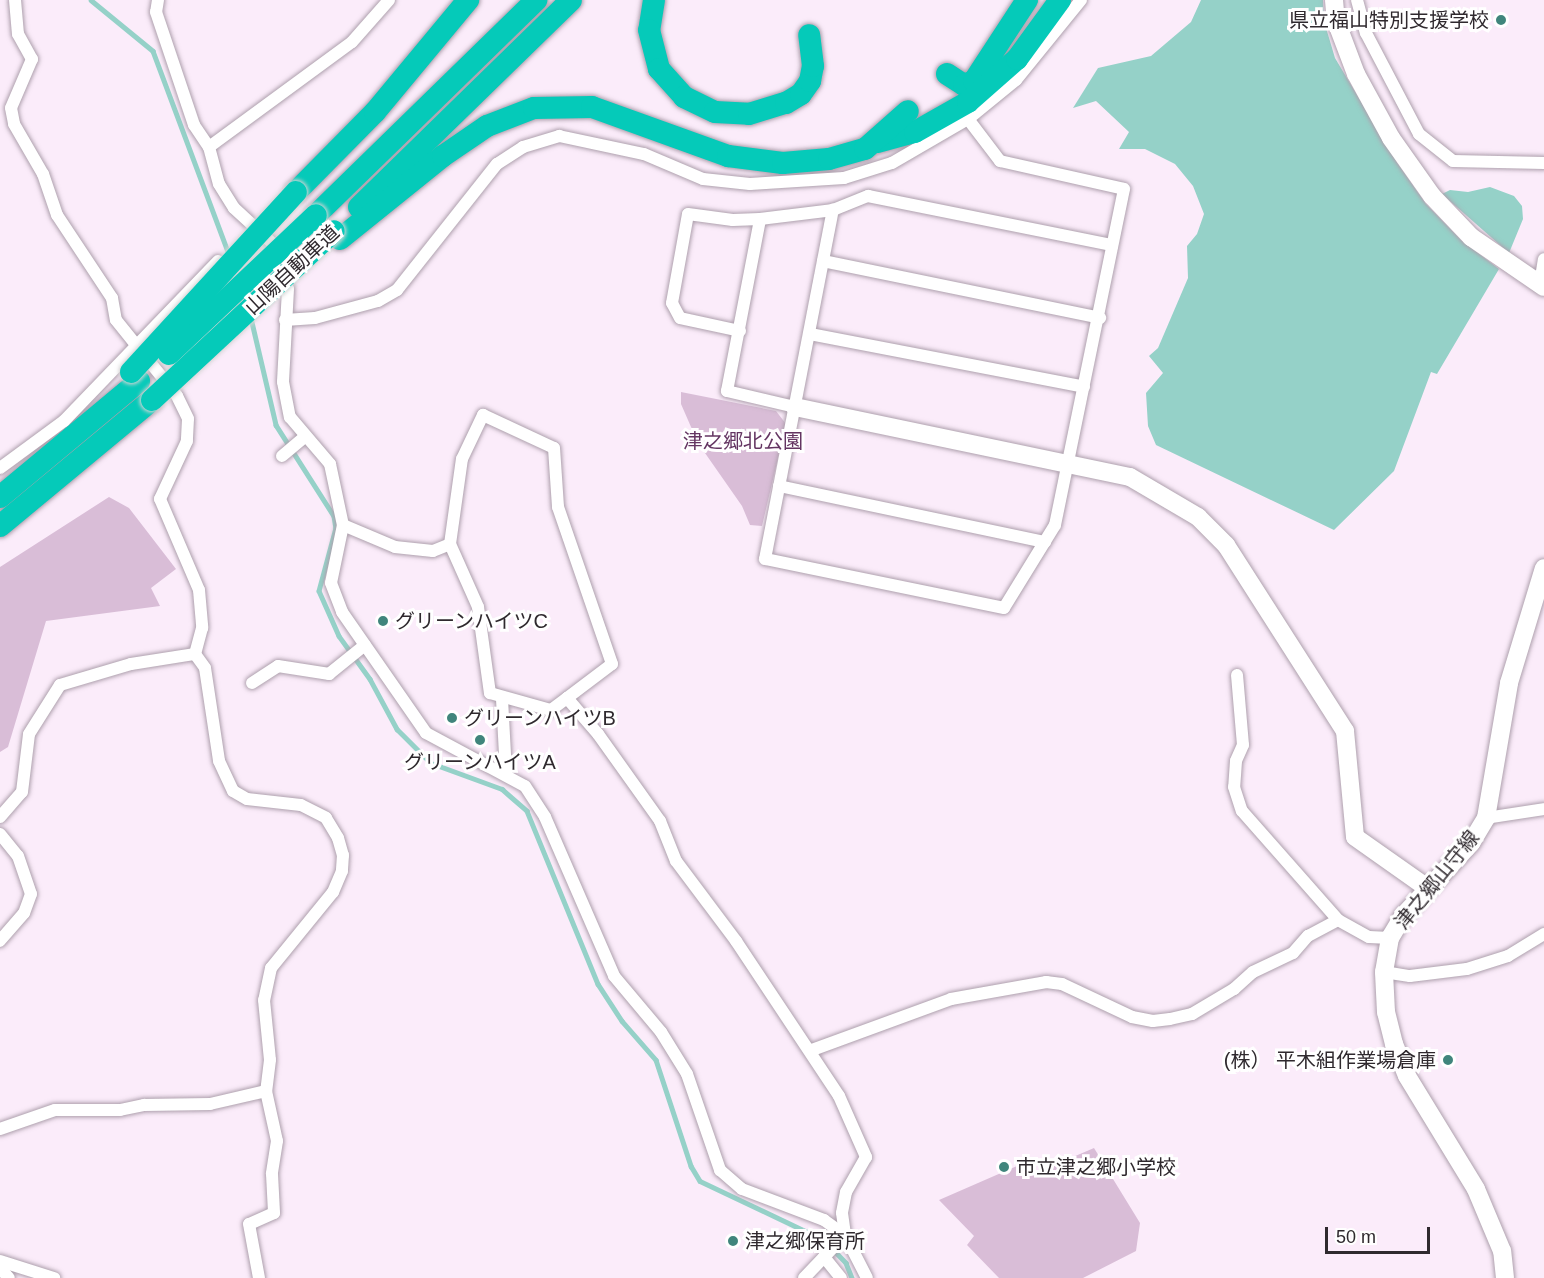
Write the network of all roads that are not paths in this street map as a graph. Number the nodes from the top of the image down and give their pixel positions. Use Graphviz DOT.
graph roads {
  1 [pos="15,0"];
  2 [pos="158,0"];
  3 [pos="389,0"];
  4 [pos="460,0"];
  5 [pos="468,0"];
  6 [pos="536,0"];
  7 [pos="571,0"];
  8 [pos="654,0"];
  9 [pos="1027,0"];
  10 [pos="1060,0"];
  11 [pos="1081,0"];
  12 [pos="1334,0"];
  13 [pos="1357,0"];
  14 [pos="444,26"];
  15 [pos="809,35"];
  16 [pos="947,74"];
  17 [pos="908,111"];
  18 [pos="968,119"];
  19 [pos="877,142"];
  20 [pos="209,147"];
  21 [pos="1544,163"];
  22 [pos="833,210"];
  23 [pos="760,219"];
  24 [pos="253,226"];
  25 [pos="337,235"];
  26 [pos="1112,245"];
  27 [pos="1544,259"];
  28 [pos="823,261"];
  29 [pos="1542,286"];
  30 [pos="1100,318"];
  31 [pos="285,320"];
  32 [pos="740,331"];
  33 [pos="810,334"];
  34 [pos="135,346"];
  35 [pos="135,377"];
  36 [pos="1084,387"];
  37 [pos="795,407"];
  38 [pos="305,437"];
  39 [pos="282,456"];
  40 [pos="1069,463"];
  41 [pos="0,468"];
  42 [pos="779,486"];
  43 [pos="0,497"];
  44 [pos="343,525"];
  45 [pos="0,526"];
  46 [pos="1045,542"];
  47 [pos="450,544"];
  48 [pos="1544,568"];
  49 [pos="365,645"];
  50 [pos="195,654"];
  51 [pos="1237,675"];
  52 [pos="252,683"];
  53 [pos="567,698"];
  54 [pos="502,699"];
  55 [pos="506,774"];
  56 [pos="1544,809"];
  57 [pos="0,817"];
  58 [pos="1485,818"];
  59 [pos="0,834"];
  60 [pos="1426,887"];
  61 [pos="1338,920"];
  62 [pos="1544,934"];
  63 [pos="1390,938"];
  64 [pos="0,941"];
  65 [pos="1384,972"];
  66 [pos="812,1050"];
  67 [pos="266,1091"];
  68 [pos="0,1129"];
  69 [pos="845,1235"];
  70 [pos="824,1257"];
  71 [pos="0,1261"];
  72 [pos="0,1268"];
  73 [pos="9,1278"];
  74 [pos="54,1278"];
  75 [pos="259,1278"];
  76 [pos="804,1278"];
  77 [pos="841,1278"];
  78 [pos="867,1278"];
  79 [pos="1505,1278"];
  1 -- 34 [label="street"];
  2 -- 20 [label="street"];
  3 -- 20 [label="street"];
  4 -- 14 [label="highway"];
  5 -- 14 [label="highway"];
  6 -- 35 [label="highway, 山陽自動車道, bridge"];
  7 -- 25 [label="highway, 山陽自動車道"];
  8 -- 15 [label="highway"];
  9 -- 16 [label="highway"];
  10 -- 19 [label="highway"];
  11 -- 18 [label="street"];
  12 -- 29 [label="street"];
  13 -- 21 [label="street"];
  14 -- 35 [label="highway, bridge"];
  17 -- 19 [label="highway"];
  18 -- 26 [label="street"];
  18 -- 31 [label="street"];
  19 -- 25 [label="highway"];
  20 -- 24 [label="street"];
  22 -- 23 [label="street"];
  22 -- 26 [label="street"];
  22 -- 28 [label="street"];
  23 -- 32 [label="street"];
  23 -- 32 [label="street"];
  24 -- 31 [label="street"];
  24 -- 34 [label="street"];
  25 -- 45 [label="highway, 山陽自動車道, bridge"];
  26 -- 30 [label="street"];
  27 -- 29 [label="street"];
  28 -- 30 [label="street"];
  28 -- 33 [label="street"];
  30 -- 36 [label="street"];
  31 -- 38 [label="street"];
  32 -- 37 [label="street"];
  33 -- 36 [label="street"];
  33 -- 37 [label="street"];
  34 -- 41 [label="street"];
  34 -- 50 [label="street"];
  35 -- 43 [label="highway, 山陽自動車道"];
  36 -- 40 [label="street"];
  37 -- 40 [label="street"];
  37 -- 42 [label="street"];
  38 -- 39 [label="street"];
  38 -- 44 [label="street"];
  40 -- 46 [label="street"];
  40 -- 60 [label="street"];
  42 -- 46 [label="street"];
  42 -- 46 [label="street"];
  44 -- 47 [label="street"];
  44 -- 49 [label="street"];
  47 -- 53 [label="street"];
  47 -- 54 [label="street"];
  48 -- 58 [label="street, 津之郷山守線"];
  49 -- 52 [label="street"];
  49 -- 55 [label="street"];
  50 -- 57 [label="street"];
  50 -- 67 [label="street"];
  51 -- 61 [label="street"];
  53 -- 54 [label="street"];
  53 -- 66 [label="street"];
  54 -- 55 [label="street"];
  55 -- 69 [label="street"];
  56 -- 58 [label="street"];
  58 -- 60 [label="street, 津之郷山守線"];
  59 -- 64 [label="street"];
  60 -- 63 [label="street, 津之郷山守線"];
  61 -- 63 [label="street"];
  61 -- 66 [label="street"];
  62 -- 65 [label="street"];
  63 -- 65 [label="street, 津之郷山守線"];
  65 -- 79 [label="street, 津之郷山守線"];
  66 -- 69 [label="street"];
  67 -- 68 [label="street"];
  67 -- 75 [label="street"];
  69 -- 70 [label="street"];
  69 -- 78 [label="street"];
  70 -- 76 [label="street"];
  70 -- 77 [label="street"];
  71 -- 74 [label="street"];
  72 -- 73 [label="street"];
}
